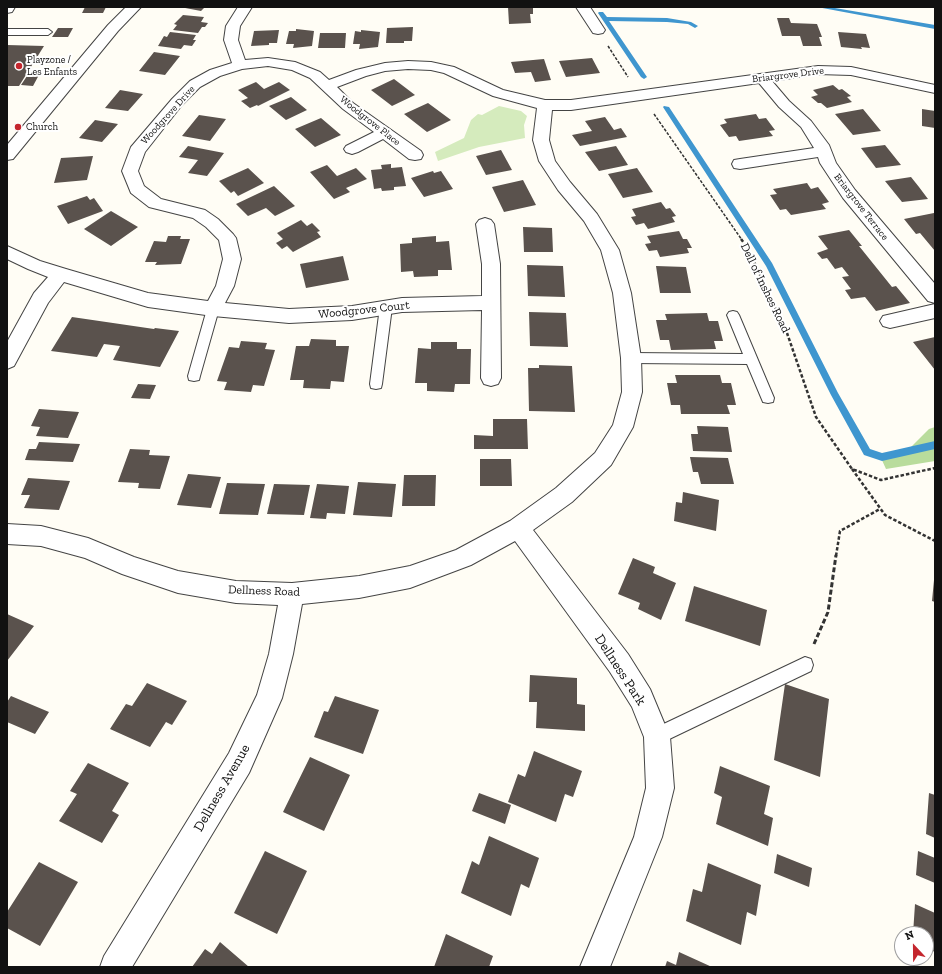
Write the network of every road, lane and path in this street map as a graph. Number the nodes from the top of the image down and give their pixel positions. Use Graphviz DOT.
graph roads {
  1 [pos="134,7"];
  2 [pos="245,7"];
  3 [pos="583,7"];
  4 [pos="598,30"];
  5 [pos="7,32"];
  6 [pos="48,32"];
  7 [pos="240,65"];
  8 [pos="762,78"];
  9 [pos="327,86"];
  10 [pos="935,89"];
  11 [pos="641,96"];
  12 [pos="545,105"];
  13 [pos="384,133"];
  14 [pos="352,149"];
  15 [pos="824,152"];
  16 [pos="7,155"];
  17 [pos="415,155"];
  18 [pos="740,164"];
  19 [pos="485,224"];
  20 [pos="7,252"];
  21 [pos="60,274"];
  22 [pos="935,296"];
  23 [pos="491,303"];
  24 [pos="386,307"];
  25 [pos="213,309"];
  26 [pos="935,311"];
  27 [pos="733,315"];
  28 [pos="890,321"];
  29 [pos="631,358"];
  30 [pos="751,359"];
  31 [pos="7,361"];
  32 [pos="194,376"];
  33 [pos="491,378"];
  34 [pos="376,384"];
  35 [pos="768,398"];
  36 [pos="935,468"];
  37 [pos="852,469"];
  38 [pos="880,509"];
  39 [pos="518,528"];
  40 [pos="7,534"];
  41 [pos="935,541"];
  42 [pos="292,594"];
  43 [pos="804,665"];
  44 [pos="657,736"];
  45 [pos="115,967"];
  46 [pos="595,967"];
  1 -- 16 [label="street"];
  2 -- 7 [label="street"];
  3 -- 4 [label="street"];
  4 -- 11 [label="path, Dell of Inshes Road"];
  5 -- 6 [label="lane"];
  7 -- 9 [label="street, Woodgrove Drive"];
  7 -- 25 [label="street, Woodgrove Drive"];
  8 -- 10 [label="street, Briargrove Drive"];
  8 -- 11 [label="street, Briargrove Drive"];
  8 -- 15 [label="street, Briargrove Terrace"];
  9 -- 12 [label="street"];
  9 -- 13 [label="street, Woodgrove Place"];
  11 -- 12 [label="street"];
  11 -- 37 [label="path, Dell of Inshes Road"];
  12 -- 29 [label="street, Dellness Road"];
  13 -- 14 [label="street"];
  13 -- 17 [label="street, Woodgrove Place"];
  15 -- 18 [label="street"];
  15 -- 22 [label="street, Briargrove Terrace"];
  19 -- 23 [label="street"];
  20 -- 21 [label="street"];
  21 -- 25 [label="street"];
  21 -- 31 [label="street"];
  23 -- 24 [label="street, Woodgrove Court"];
  23 -- 33 [label="street"];
  24 -- 25 [label="street, Woodgrove Court"];
  24 -- 34 [label="lane"];
  25 -- 32 [label="lane"];
  26 -- 28 [label="street"];
  27 -- 30 [label="lane"];
  29 -- 30 [label="lane"];
  29 -- 39 [label="street, Dellness Road"];
  30 -- 35 [label="lane"];
  36 -- 37 [label="path"];
  37 -- 38 [label="path, Dell of Inshes Road"];
  38 -- 41 [label="path, Dell of Inshes Road"];
  38 -- 43 [label="path"];
  39 -- 42 [label="street, Dellness Road"];
  39 -- 44 [label="street, Dellness Park"];
  40 -- 42 [label="street, Dellness Road"];
  42 -- 45 [label="street, Dellness Avenue"];
  43 -- 44 [label="lane"];
  44 -- 46 [label="street, Dellness Park"];
}
